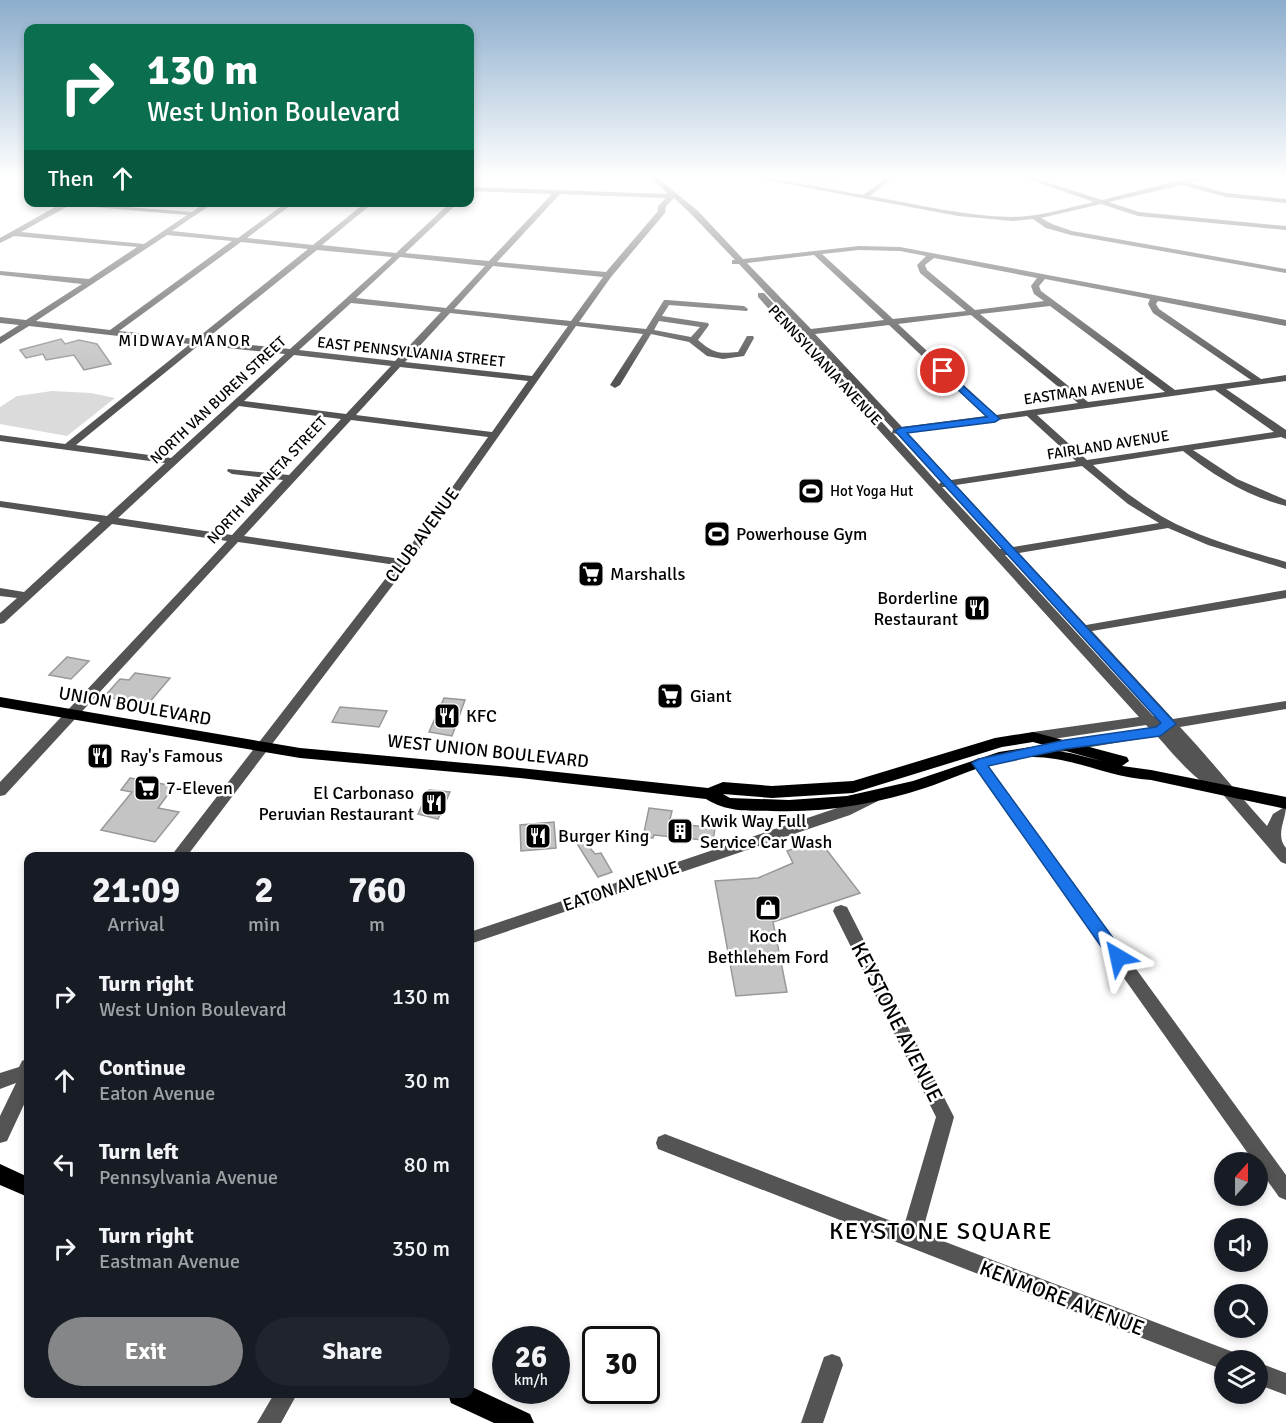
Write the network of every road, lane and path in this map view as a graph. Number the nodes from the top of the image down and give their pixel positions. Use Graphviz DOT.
graph roads {
  1 [pos="128,244"];
  2 [pos="149,244"];
  3 [pos="234,244"];
  4 [pos="288,244"];
  5 [pos="319,244"];
  6 [pos="410,244"];
  7 [pos="509,244"];
  8 [pos="634,244"];
  9 [pos="714,244"];
  10 [pos="724,244"];
  11 [pos="1136,244"];
  12 [pos="146,246"];
  13 [pos="316,247"];
  14 [pos="816,253"];
  15 [pos="399,255"];
  16 [pos="932,255"];
  17 [pos="742,261"];
  18 [pos="730,263"];
  19 [pos="490,264"];
  20 [pos="1286,271"];
  21 [pos="0,273"];
  22 [pos="608,275"];
  23 [pos="1043,276"];
  24 [pos="91,282"];
  25 [pos="1155,298"];
  26 [pos="349,300"];
  27 [pos="1051,303"];
  28 [pos="744,309"];
  29 [pos="447,310"];
  30 [pos="973,312"];
  31 [pos="657,318"];
  32 [pos="0,320"];
  33 [pos="891,322"];
  34 [pos="28,323"];
  35 [pos="574,323"];
  36 [pos="1286,323"];
  37 [pos="648,331"];
  38 [pos="112,332"];
  39 [pos="808,332"];
  40 [pos="750,338"];
  41 [pos="692,340"];
  42 [pos="0,341"];
  43 [pos="197,342"];
  44 [pos="291,353"];
  45 [pos="396,364"];
  46 [pos="1286,378"];
  47 [pos="533,379"];
  48 [pos="1260,382"];
  49 [pos="615,385"];
  50 [pos="1218,387"];
  51 [pos="1174,394"];
  52 [pos="237,403"];
  53 [pos="1087,406"];
  54 [pos="1030,414"];
  55 [pos="347,417"];
  56 [pos="995,419"];
  57 [pos="900,431"];
  58 [pos="887,432"];
  59 [pos="1285,434"];
  60 [pos="493,435"];
  61 [pos="0,438"];
  62 [pos="67,447"];
  63 [pos="1186,449"];
  64 [pos="174,461"];
  65 [pos="1086,464"];
  66 [pos="232,471"];
  67 [pos="290,478"];
  68 [pos="949,484"];
  69 [pos="935,486"];
  70 [pos="1286,503"];
  71 [pos="0,504"];
  72 [pos="110,520"];
  73 [pos="1169,525"];
  74 [pos="236,538"];
  75 [pos="1003,552"];
  76 [pos="404,562"];
  77 [pos="1286,566"];
  78 [pos="0,592"];
  79 [pos="1286,594"];
  80 [pos="26,596"];
  81 [pos="0,620"];
  82 [pos="1082,629"];
  83 [pos="0,702"];
  84 [pos="1286,705"];
  85 [pos="70,715"];
  86 [pos="1159,725"];
  87 [pos="1032,745"];
  88 [pos="1065,745"];
  89 [pos="262,748"];
  90 [pos="979,763"];
  91 [pos="1151,775"];
  92 [pos="0,791"];
  93 [pos="1229,793"];
  94 [pos="710,794"];
  95 [pos="873,797"];
  96 [pos="1286,803"];
  97 [pos="1286,811"];
  98 [pos="1274,844"];
  99 [pos="182,852"];
  100 [pos="1286,858"];
  101 [pos="841,911"];
  102 [pos="474,937"];
  103 [pos="24,1071"];
  104 [pos="0,1081"];
  105 [pos="24,1086"];
  106 [pos="0,1135"];
  107 [pos="665,1143"];
  108 [pos="0,1174"];
  109 [pos="24,1185"];
  110 [pos="1286,1191"];
  111 [pos="910,1238"];
  112 [pos="1214,1356"];
  113 [pos="832,1365"];
  114 [pos="1268,1377"];
  115 [pos="1286,1384"];
  116 [pos="284,1398"];
  117 [pos="468,1398"];
  118 [pos="268,1423"];
  119 [pos="521,1423"];
  120 [pos="812,1423"];
  1 -- 12 [label="street"];
  2 -- 12 [label="street"];
  3 -- 38 [label="street"];
  4 -- 13 [label="street"];
  5 -- 13 [label="street"];
  6 -- 15 [label="street, NORTH VAN BUREN STREET"];
  7 -- 19 [label="street, NORTH WAHNETA STREET"];
  8 -- 22 [label="street, CLUB AVENUE"];
  9 -- 18 [label="street, PENNSYLVANIA AVENUE"];
  10 -- 17 [label="street, PENNSYLVANIA AVENUE"];
  11 -- 20 [label="street"];
  12 -- 24 [label="street"];
  13 -- 15 [label="street"];
  13 -- 43 [label="street"];
  14 -- 16 [label="street"];
  14 -- 17 [label="street"];
  14 -- 33 [label="street"];
  15 -- 19 [label="street"];
  15 -- 26 [label="street, NORTH VAN BUREN STREET"];
  16 -- 23 [label="street"];
  16 -- 30 [label="street"];
  17 -- 18 [label="street"];
  17 -- 39 [label="street, PENNSYLVANIA AVENUE"];
  18 -- 58 [label="street, PENNSYLVANIA AVENUE"];
  19 -- 22 [label="street"];
  19 -- 29 [label="street, NORTH WAHNETA STREET"];
  21 -- 24 [label="street"];
  22 -- 35 [label="street, CLUB AVENUE"];
  23 -- 25 [label="street"];
  23 -- 27 [label="street"];
  24 -- 34 [label="street"];
  25 -- 36 [label="street"];
  25 -- 48 [label="street"];
  26 -- 29 [label="street"];
  26 -- 44 [label="street, NORTH VAN BUREN STREET"];
  27 -- 30 [label="street"];
  27 -- 51 [label="street"];
  28 -- 31 [label="street"];
  29 -- 35 [label="street"];
  29 -- 45 [label="street, NORTH WAHNETA STREET"];
  30 -- 33 [label="street"];
  30 -- 53 [label="street"];
  31 -- 37 [label="street"];
  31 -- 41 [label="street"];
  32 -- 34 [label="street, EAST PENNSYLVANIA STREET"];
  33 -- 39 [label="street"];
  33 -- 56 [label="street"];
  34 -- 38 [label="street, EAST PENNSYLVANIA STREET"];
  34 -- 42 [label="street"];
  35 -- 37 [label="street"];
  35 -- 47 [label="street, CLUB AVENUE"];
  37 -- 41 [label="street"];
  37 -- 49 [label="street"];
  38 -- 43 [label="street, EAST PENNSYLVANIA STREET"];
  39 -- 57 [label="street, PENNSYLVANIA AVENUE"];
  40 -- 41 [label="street"];
  43 -- 44 [label="street, EAST PENNSYLVANIA STREET"];
  43 -- 62 [label="street"];
  44 -- 45 [label="street, EAST PENNSYLVANIA STREET"];
  44 -- 52 [label="street, NORTH VAN BUREN STREET"];
  45 -- 47 [label="street, EAST PENNSYLVANIA STREET"];
  45 -- 55 [label="street, NORTH WAHNETA STREET"];
  46 -- 48 [label="street, EASTMAN AVENUE"];
  47 -- 60 [label="street, CLUB AVENUE"];
  48 -- 50 [label="street, EASTMAN AVENUE"];
  50 -- 51 [label="street, EASTMAN AVENUE"];
  50 -- 59 [label="street"];
  51 -- 53 [label="street, EASTMAN AVENUE"];
  52 -- 55 [label="street"];
  52 -- 64 [label="street, NORTH VAN BUREN STREET"];
  53 -- 54 [label="street, EASTMAN AVENUE"];
  54 -- 56 [label="street, EASTMAN AVENUE"];
  54 -- 65 [label="street"];
  55 -- 60 [label="street"];
  55 -- 67 [label="street, NORTH WAHNETA STREET"];
  56 -- 57 [label="street, EASTMAN AVENUE"];
  57 -- 58 [label="street, EASTMAN AVENUE"];
  57 -- 68 [label="street, PENNSYLVANIA AVENUE"];
  58 -- 69 [label="street, PENNSYLVANIA AVENUE"];
  59 -- 63 [label="street, FAIRLAND AVENUE"];
  60 -- 76 [label="street, CLUB AVENUE"];
  61 -- 62 [label="street"];
  62 -- 64 [label="street"];
  63 -- 65 [label="street, FAIRLAND AVENUE"];
  63 -- 70 [label="street"];
  64 -- 72 [label="street, NORTH VAN BUREN STREET"];
  65 -- 68 [label="street, FAIRLAND AVENUE"];
  65 -- 73 [label="street"];
  66 -- 67 [label="street"];
  67 -- 74 [label="street, NORTH WAHNETA STREET"];
  68 -- 69 [label="street, FAIRLAND AVENUE"];
  68 -- 75 [label="street, PENNSYLVANIA AVENUE"];
  69 -- 75 [label="street, PENNSYLVANIA AVENUE"];
  71 -- 72 [label="street"];
  72 -- 74 [label="street"];
  72 -- 80 [label="street, NORTH VAN BUREN STREET"];
  73 -- 75 [label="street"];
  73 -- 77 [label="street"];
  74 -- 76 [label="street"];
  74 -- 85 [label="street, NORTH WAHNETA STREET"];
  75 -- 82 [label="street, PENNSYLVANIA AVENUE"];
  75 -- 86 [label="street, PENNSYLVANIA AVENUE"];
  76 -- 89 [label="street, CLUB AVENUE"];
  78 -- 80 [label="street"];
  79 -- 82 [label="street"];
  80 -- 81 [label="street, NORTH VAN BUREN STREET"];
  82 -- 86 [label="street, PENNSYLVANIA AVENUE"];
  83 -- 85 [label="main road, UNION BOULEVARD"];
  84 -- 86 [label="street"];
  85 -- 89 [label="main road, UNION BOULEVARD"];
  85 -- 92 [label="street, NORTH WAHNETA STREET"];
  86 -- 87 [label="street"];
  86 -- 88 [label="street"];
  86 -- 93 [label="street, PENNSYLVANIA AVENUE"];
  87 -- 88 [label="main road, WEST UNION BOULEVARD"];
  87 -- 90 [label="main road, WEST UNION BOULEVARD"];
  87 -- 91 [label="main road, WEST UNION BOULEVARD"];
  87 -- 94 [label="main road, WEST UNION BOULEVARD"];
  88 -- 91 [label="main road, WEST UNION BOULEVARD"];
  89 -- 94 [label="main road, WEST UNION BOULEVARD"];
  89 -- 99 [label="street, CLUB AVENUE"];
  90 -- 95 [label="main road, WEST UNION BOULEVARD"];
  90 -- 110 [label="street"];
  91 -- 93 [label="main road, WEST UNION BOULEVARD"];
  93 -- 96 [label="main road, WEST UNION BOULEVARD"];
  93 -- 98 [label="street, PENNSYLVANIA AVENUE"];
  94 -- 95 [label="main road, WEST UNION BOULEVARD"];
  95 -- 102 [label="street, EATON AVENUE"];
  97 -- 98 [label="street"];
  98 -- 100 [label="street, PENNSYLVANIA AVENUE"];
  101 -- 111 [label="street, KEYSTONE AVENUE"];
  103 -- 104 [label="street"];
  105 -- 106 [label="street"];
  107 -- 111 [label="street, KENMORE AVENUE"];
  108 -- 109 [label="main road"];
  111 -- 112 [label="street, KENMORE AVENUE"];
  113 -- 120 [label="street"];
  114 -- 115 [label="street"];
  116 -- 118 [label="street"];
  117 -- 119 [label="main road"];
}
